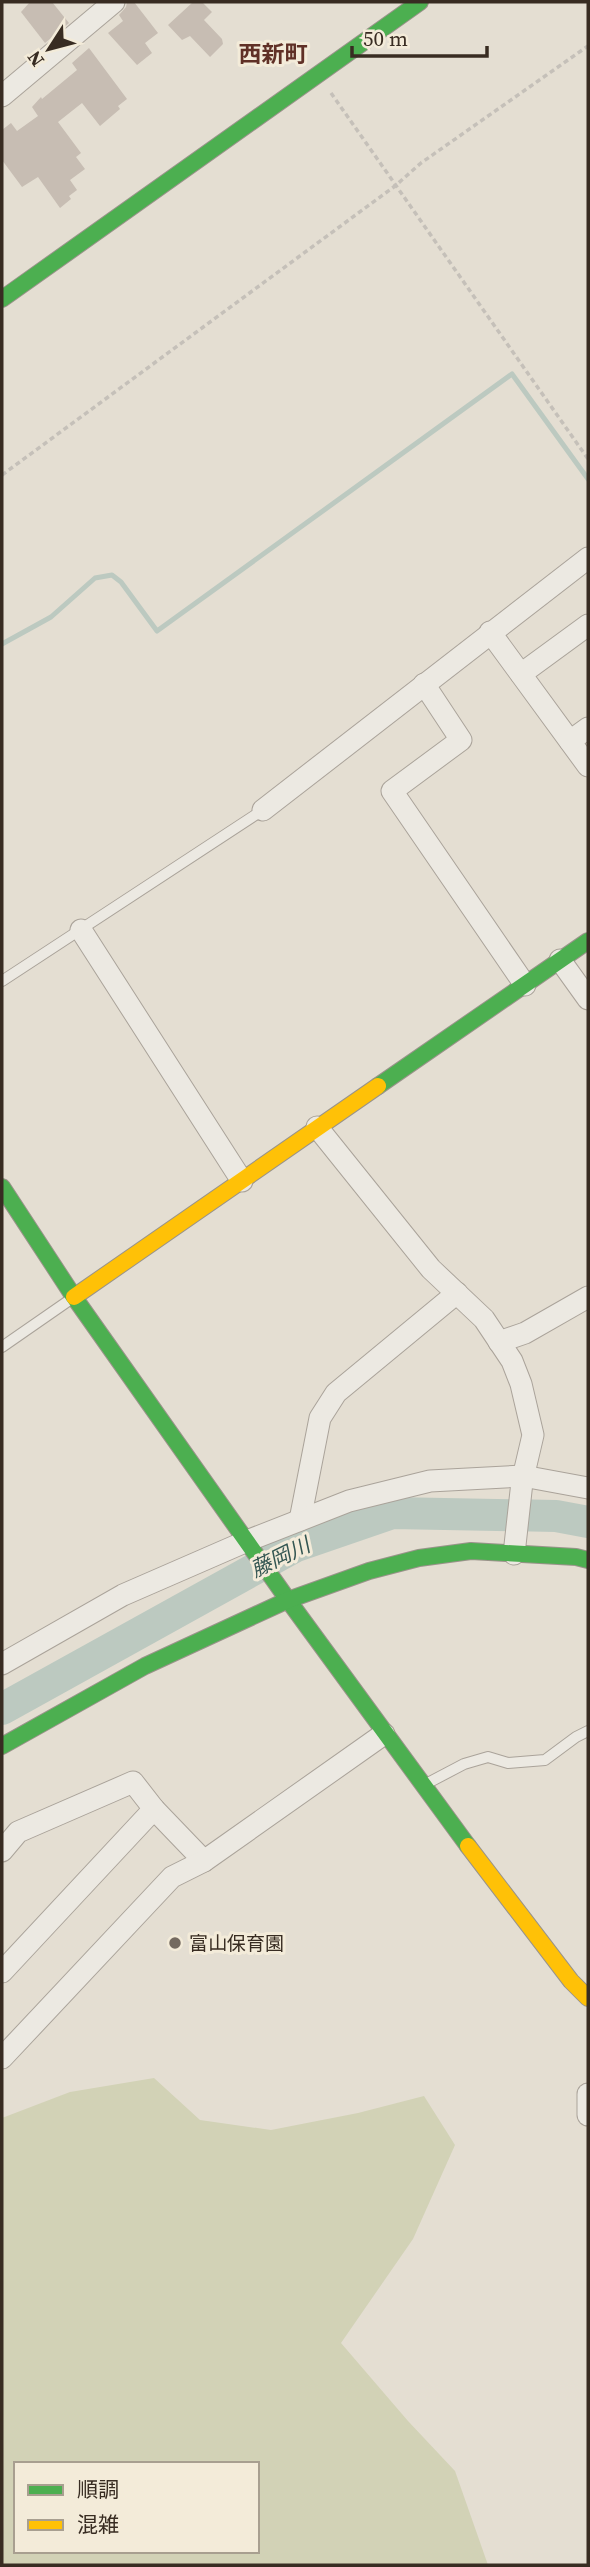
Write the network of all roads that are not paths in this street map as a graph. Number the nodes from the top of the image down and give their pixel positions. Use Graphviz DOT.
graph roads {
  1 [pos="114,2"];
  2 [pos="420,2"];
  3 [pos="4,90"];
  4 [pos="2,299"];
  5 [pos="588,558"];
  6 [pos="588,625"];
  7 [pos="490,632"];
  8 [pos="521,674"];
  9 [pos="424,684"];
  10 [pos="588,728"];
  11 [pos="570,741"];
  12 [pos="588,766"];
  13 [pos="263,810"];
  14 [pos="81,930"];
  15 [pos="588,941"];
  16 [pos="560,960"];
  17 [pos="2,981"];
  18 [pos="525,985"];
  19 [pos="588,999"];
  20 [pos="317,1127"];
  21 [pos="242,1181"];
  22 [pos="2,1187"];
  23 [pos="457,1293"];
  24 [pos="74,1297"];
  25 [pos="588,1297"];
  26 [pos="499,1342"];
  27 [pos="2,1347"];
  28 [pos="522,1479"];
  29 [pos="588,1488"];
  30 [pos="300,1520"];
  31 [pos="249,1545"];
  32 [pos="515,1549"];
  33 [pos="588,1560"];
  34 [pos="284,1594"];
  35 [pos="2,1664"];
  36 [pos="588,1731"];
  37 [pos="384,1734"];
  38 [pos="2,1746"];
  39 [pos="422,1786"];
  40 [pos="154,1809"];
  41 [pos="2,1851"];
  42 [pos="204,1861"];
  43 [pos="2,1972"];
  44 [pos="588,1998"];
  45 [pos="2,2058"];
  46 [pos="588,2094"];
  47 [pos="588,2115"];
  1 -- 3 [label="street"];
  2 -- 4 [label="street"];
  5 -- 7 [label="street"];
  6 -- 8 [label="street"];
  7 -- 8 [label="street"];
  7 -- 9 [label="street"];
  8 -- 11 [label="street"];
  9 -- 13 [label="street"];
  9 -- 18 [label="street"];
  10 -- 11 [label="street"];
  11 -- 12 [label="street"];
  13 -- 14 [label="lane"];
  14 -- 17 [label="lane"];
  14 -- 21 [label="street"];
  15 -- 16 [label="street"];
  16 -- 18 [label="street"];
  16 -- 19 [label="street"];
  18 -- 20 [label="street"];
  20 -- 21 [label="street"];
  20 -- 23 [label="street"];
  21 -- 24 [label="street"];
  22 -- 24 [label="street"];
  23 -- 26 [label="street"];
  23 -- 30 [label="street"];
  24 -- 27 [label="lane"];
  24 -- 31 [label="street"];
  25 -- 26 [label="street"];
  26 -- 28 [label="street"];
  28 -- 29 [label="street"];
  28 -- 30 [label="street"];
  28 -- 32 [label="street"];
  30 -- 31 [label="street"];
  31 -- 34 [label="street"];
  31 -- 35 [label="street"];
  32 -- 33 [label="street"];
  32 -- 34 [label="street"];
  34 -- 37 [label="street"];
  34 -- 38 [label="street"];
  36 -- 39 [label="lane"];
  37 -- 39 [label="street"];
  37 -- 42 [label="street"];
  39 -- 44 [label="street"];
  40 -- 41 [label="street"];
  40 -- 42 [label="street"];
  40 -- 43 [label="street"];
  42 -- 45 [label="street"];
  46 -- 47 [label="street"];
}
